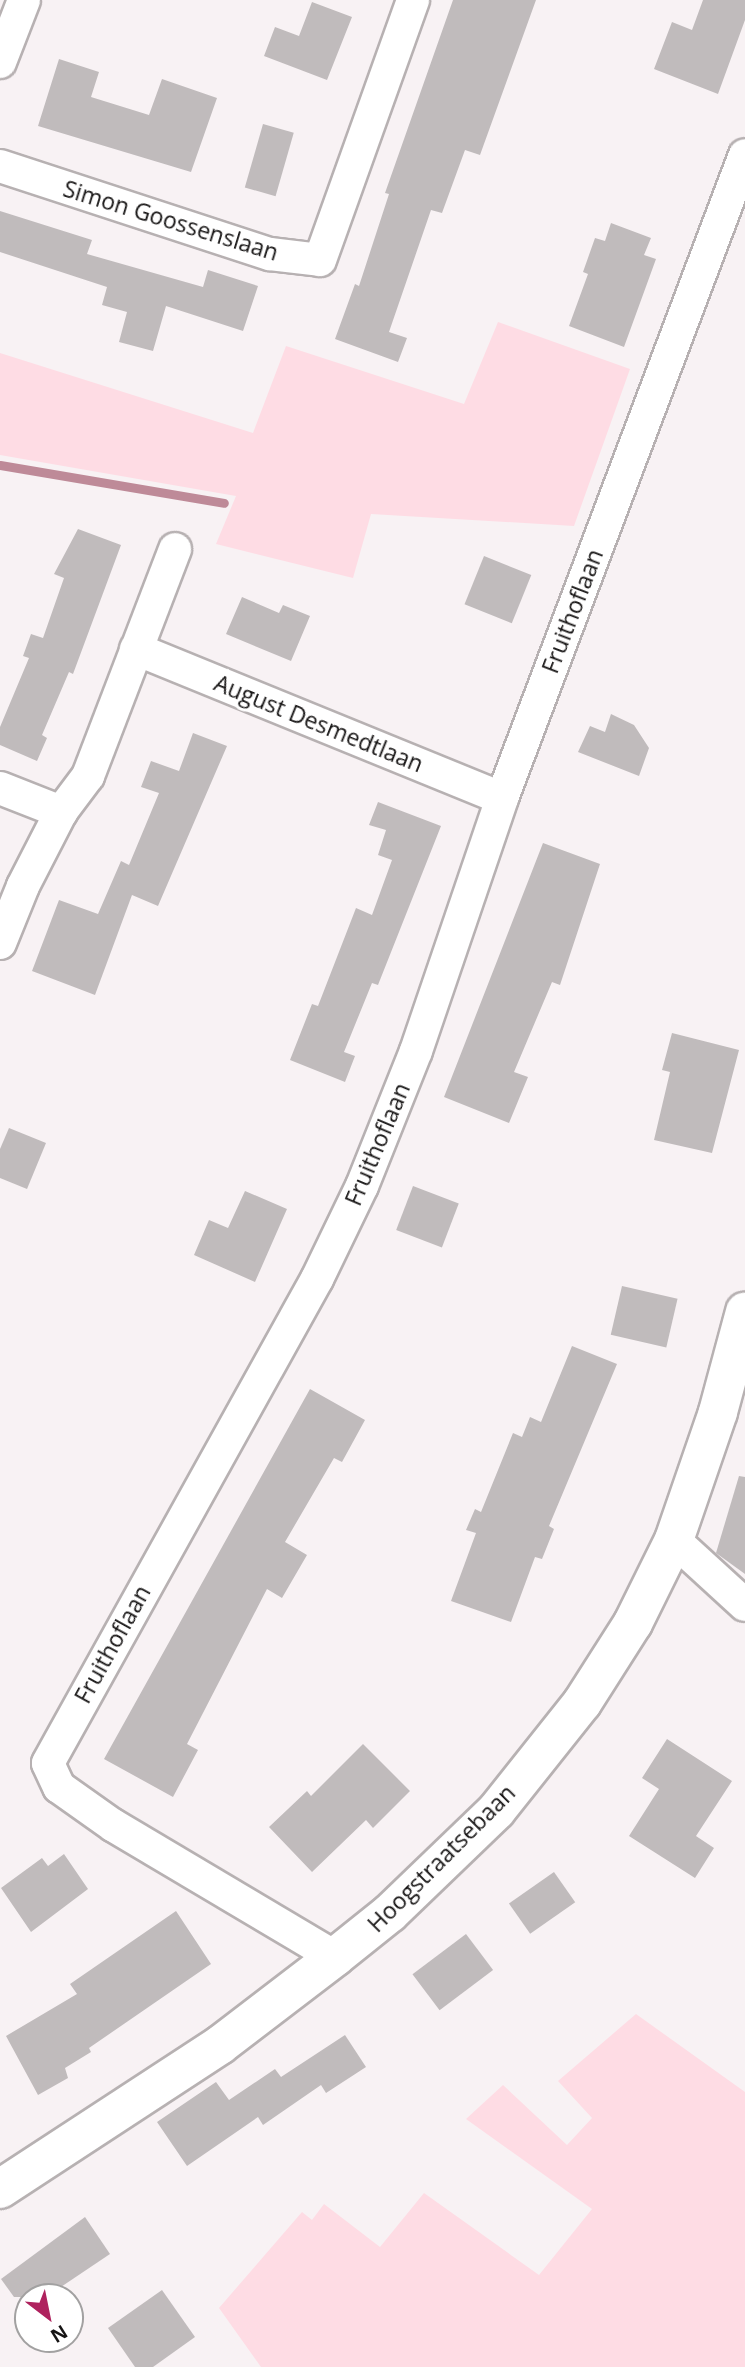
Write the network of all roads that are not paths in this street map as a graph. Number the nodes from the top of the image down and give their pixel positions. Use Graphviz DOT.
graph roads {
  1 [pos="24,0"];
  2 [pos="413,0"];
  3 [pos="0,62"];
  4 [pos="745,155"];
  5 [pos="0,166"];
  6 [pos="175,549"];
  7 [pos="136,649"];
  8 [pos="0,788"];
  9 [pos="502,797"];
  10 [pos="61,811"];
  11 [pos="0,943"];
  12 [pos="745,1312"];
  13 [pos="674,1540"];
  14 [pos="745,1605"];
  15 [pos="335,1958"];
  16 [pos="0,2189"];
  1 -- 3 [label="street"];
  2 -- 5 [label="street, Simon Goossenslaan"];
  4 -- 9 [label="street, Fruithoflaan"];
  6 -- 7 [label="street"];
  7 -- 9 [label="street, August Desmedtlaan"];
  7 -- 10 [label="street"];
  8 -- 10 [label="street"];
  9 -- 15 [label="street, Fruithoflaan"];
  10 -- 11 [label="street"];
  12 -- 13 [label="main road, Hoogstraatsebaan"];
  13 -- 14 [label="street"];
  13 -- 15 [label="main road, Hoogstraatsebaan"];
  15 -- 16 [label="main road, Hoogstraatsebaan"];
}
